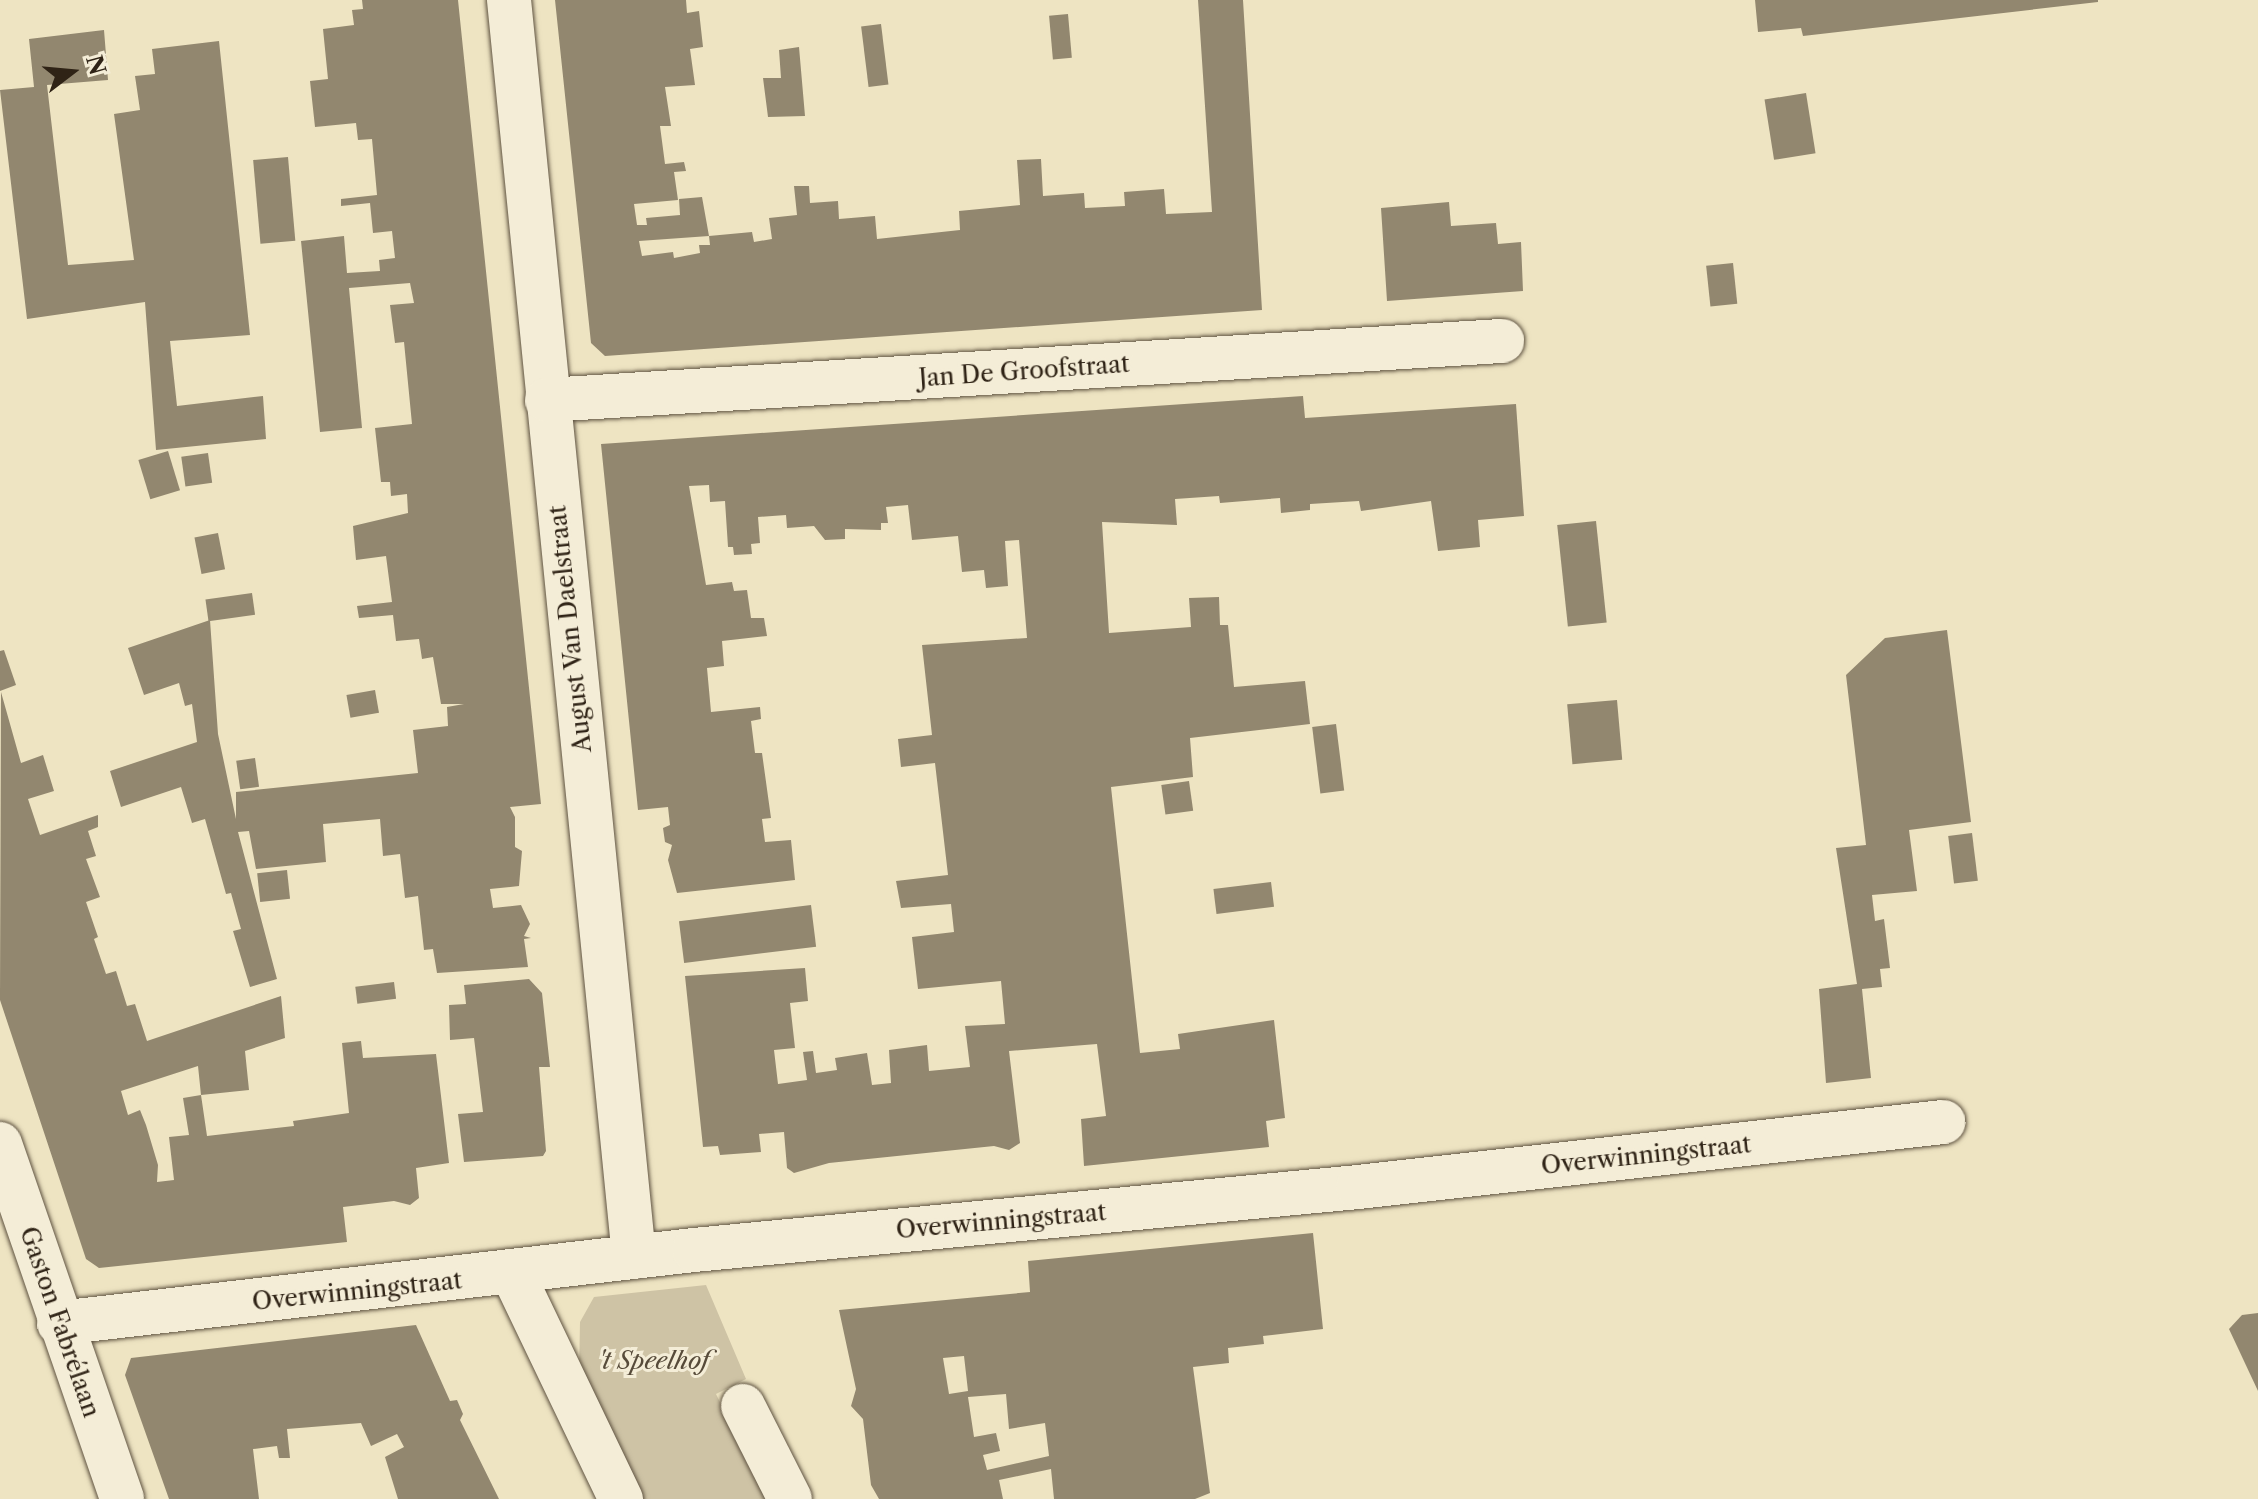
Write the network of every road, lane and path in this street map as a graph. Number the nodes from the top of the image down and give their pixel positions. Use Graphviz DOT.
graph roads {
  1 [pos="509,0"];
  2 [pos="1502,341"];
  3 [pos="547,400"];
  4 [pos="1943,1122"];
  5 [pos="0,1144"];
  6 [pos="634,1257"];
  7 [pos="513,1274"];
  8 [pos="59,1323"];
  9 [pos="743,1406"];
  10 [pos="122,1499"];
  11 [pos="621,1499"];
  12 [pos="790,1499"];
  1 -- 3 [label="street, August Van Daelstraat"];
  2 -- 3 [label="street, Jan De Groofstraat"];
  3 -- 6 [label="street, August Van Daelstraat"];
  4 -- 6 [label="street, Overwinningstraat"];
  5 -- 8 [label="street, Gaston Fabrélaan"];
  6 -- 7 [label="street, Overwinningstraat"];
  7 -- 8 [label="street, Overwinningstraat"];
  7 -- 11 [label="street"];
  8 -- 10 [label="street, Gaston Fabrélaan"];
  9 -- 12 [label="street"];
}
